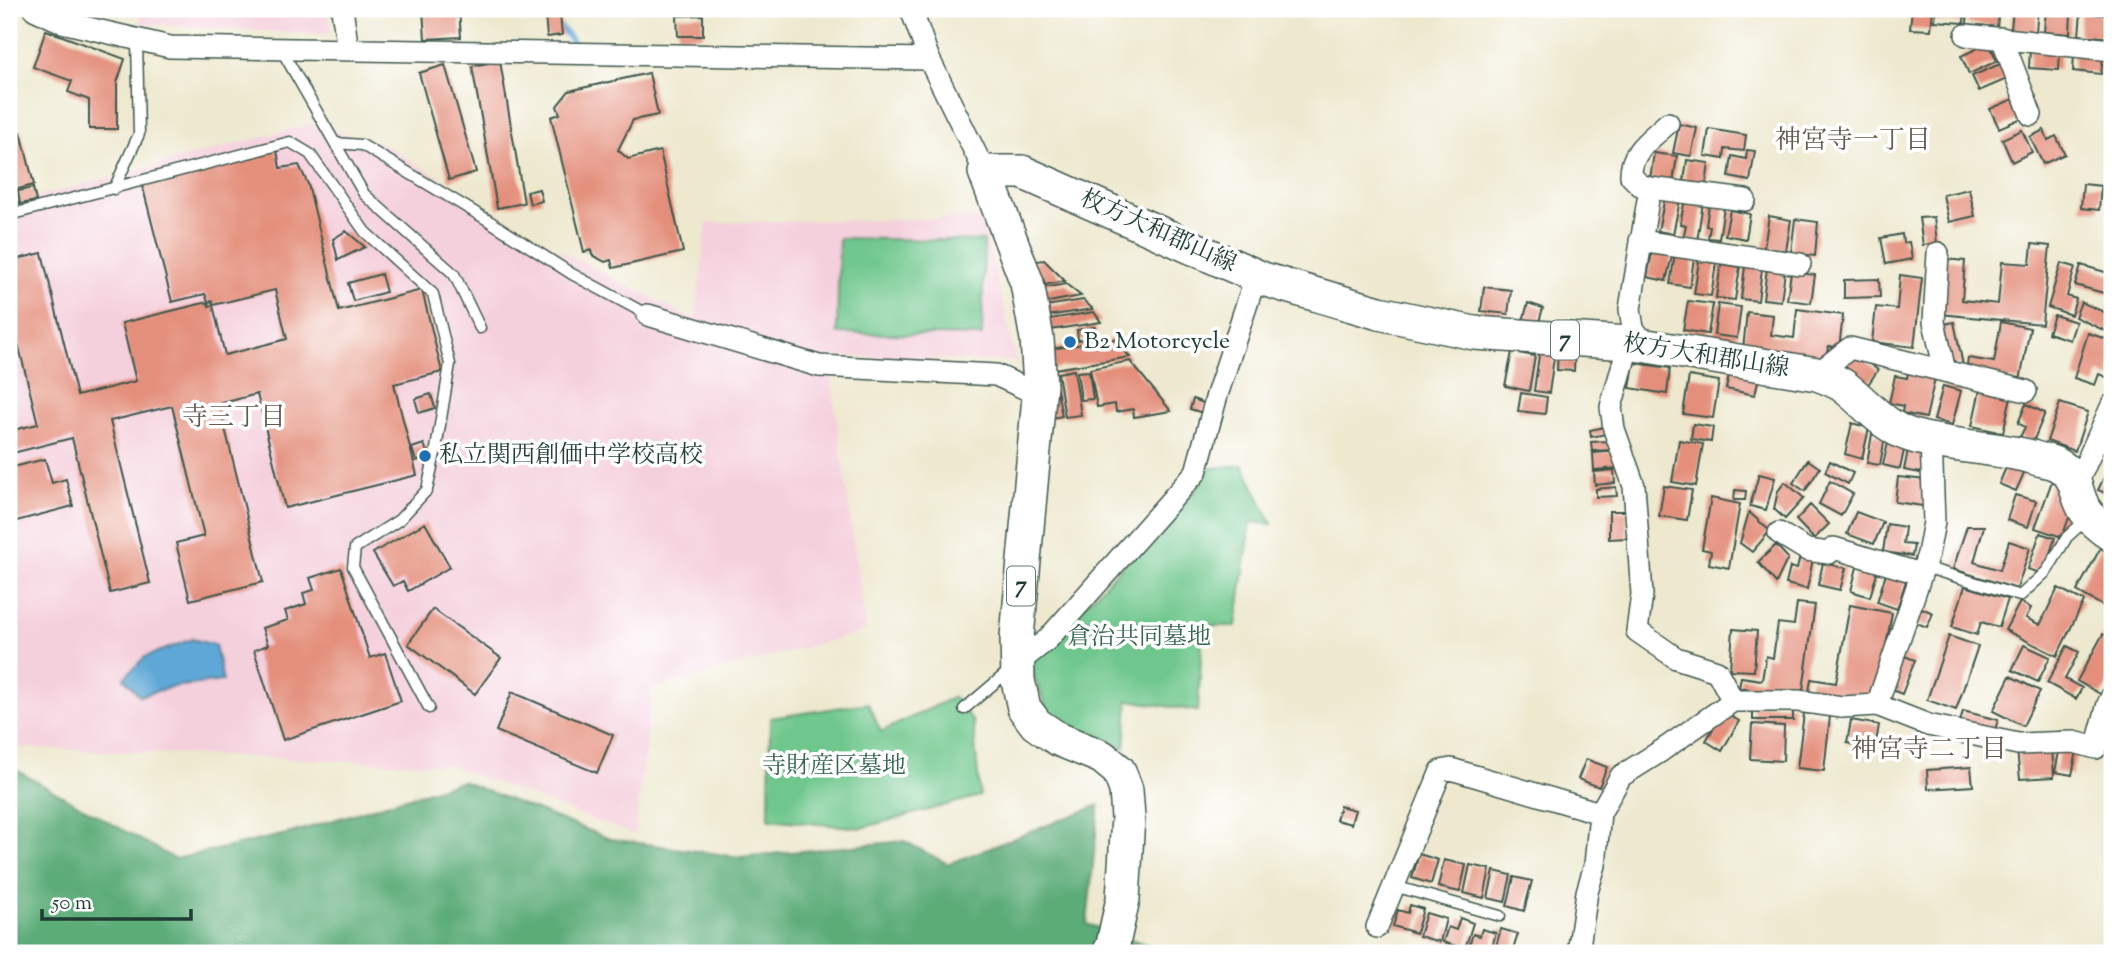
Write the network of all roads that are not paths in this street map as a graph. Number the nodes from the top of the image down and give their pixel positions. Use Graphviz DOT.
graph roads {
  1 [pos="34,9"];
  2 [pos="342,9"];
  3 [pos="911,9"];
  4 [pos="1966,35"];
  5 [pos="2002,38"];
  6 [pos="137,41"];
  7 [pos="281,49"];
  8 [pos="348,50"];
  9 [pos="2112,50"];
  10 [pos="929,59"];
  11 [pos="2031,115"];
  12 [pos="1668,123"];
  13 [pos="335,143"];
  14 [pos="985,172"];
  15 [pos="1650,188"];
  16 [pos="114,189"];
  17 [pos="1745,200"];
  18 [pos="9,215"];
  19 [pos="1640,241"];
  20 [pos="1938,253"];
  21 [pos="1800,264"];
  22 [pos="1256,276"];
  23 [pos="648,314"];
  24 [pos="480,328"];
  25 [pos="1637,345"];
  26 [pos="1945,371"];
  27 [pos="1817,374"];
  28 [pos="2026,391"];
  29 [pos="1039,394"];
  30 [pos="2109,419"];
  31 [pos="1931,439"];
  32 [pos="2076,486"];
  33 [pos="2101,525"];
  34 [pos="1779,533"];
  35 [pos="1923,571"];
  36 [pos="1018,663"];
  37 [pos="2112,696"];
  38 [pos="1733,701"];
  39 [pos="1877,705"];
  40 [pos="429,708"];
  41 [pos="964,709"];
  42 [pos="1600,813"];
  43 [pos="1394,886"];
  44 [pos="1500,916"];
  45 [pos="1377,927"];
  46 [pos="1109,953"];
  47 [pos="1578,953"];
  1 -- 6 [label="street"];
  2 -- 8 [label="street"];
  3 -- 10 [label="street"];
  4 -- 5 [label="street"];
  5 -- 9 [label="street"];
  5 -- 11 [label="street"];
  6 -- 7 [label="street"];
  6 -- 16 [label="lane"];
  7 -- 8 [label="street"];
  7 -- 13 [label="lane"];
  8 -- 10 [label="street"];
  10 -- 14 [label="street"];
  12 -- 15 [label="street"];
  13 -- 23 [label="lane"];
  13 -- 24 [label="lane"];
  14 -- 22 [label="main road, 枚方大和郡山線 / 7"];
  14 -- 29 [label="main road, 7"];
  15 -- 17 [label="street"];
  15 -- 19 [label="street"];
  16 -- 18 [label="lane"];
  16 -- 40 [label="lane"];
  19 -- 21 [label="street"];
  19 -- 25 [label="street"];
  20 -- 26 [label="street"];
  22 -- 25 [label="main road, 枚方大和郡山線 / 7"];
  22 -- 36 [label="street"];
  23 -- 29 [label="street"];
  25 -- 27 [label="main road, 枚方大和郡山線 / 7"];
  25 -- 38 [label="street"];
  26 -- 27 [label="street"];
  26 -- 28 [label="street"];
  27 -- 31 [label="main road, 枚方大和郡山線 / 7"];
  29 -- 36 [label="main road, 7"];
  30 -- 32 [label="street"];
  31 -- 32 [label="main road, 枚方大和郡山線 / 7"];
  31 -- 35 [label="street"];
  32 -- 33 [label="main road, 枚方大和郡山線 / 7"];
  33 -- 35 [label="lane"];
  34 -- 35 [label="street"];
  35 -- 39 [label="street"];
  36 -- 41 [label="lane"];
  36 -- 46 [label="main road, 7"];
  37 -- 39 [label="street"];
  38 -- 39 [label="street"];
  38 -- 42 [label="street"];
  42 -- 43 [label="street"];
  42 -- 47 [label="street"];
  43 -- 44 [label="lane"];
  43 -- 45 [label="street"];
}
